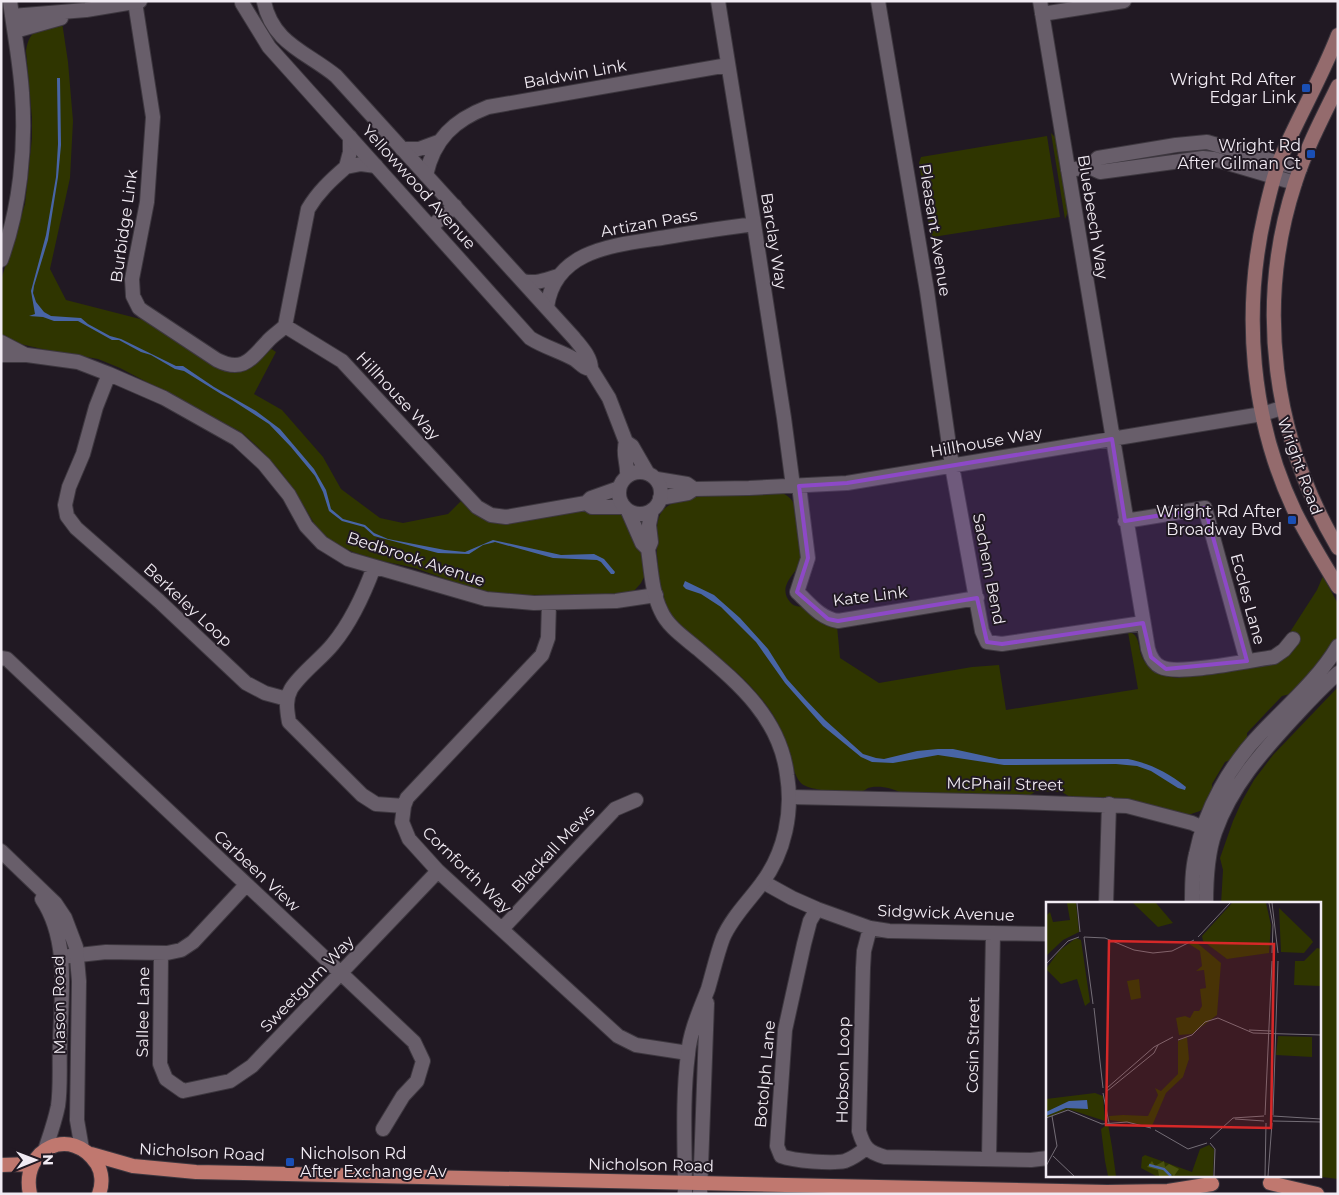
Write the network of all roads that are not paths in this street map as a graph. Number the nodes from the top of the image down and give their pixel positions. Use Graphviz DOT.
graph roads {
  1 [pos="10,1"];
  2 [pos="718,1"];
  3 [pos="878,1"];
  4 [pos="1124,1"];
  5 [pos="138,2"];
  6 [pos="241,2"];
  7 [pos="264,2"];
  8 [pos="1041,8"];
  9 [pos="86,10"];
  10 [pos="12,16"];
  11 [pos="15,31"];
  12 [pos="1338,35"];
  13 [pos="728,65"];
  14 [pos="1338,86"];
  15 [pos="350,137"];
  16 [pos="438,142"];
  17 [pos="402,149"];
  18 [pos="1279,162"];
  19 [pos="376,166"];
  20 [pos="346,167"];
  21 [pos="1088,167"];
  22 [pos="1300,169"];
  23 [pos="1068,170"];
  24 [pos="426,175"];
  25 [pos="1274,178"];
  26 [pos="1295,183"];
  27 [pos="455,206"];
  28 [pos="754,224"];
  29 [pos="431,227"];
  30 [pos="1,260"];
  31 [pos="558,276"];
  32 [pos="523,281"];
  33 [pos="547,307"];
  34 [pos="285,326"];
  35 [pos="1,342"];
  36 [pos="1,355"];
  37 [pos="27,355"];
  38 [pos="591,369"];
  39 [pos="109,374"];
  40 [pos="1282,408"];
  41 [pos="1262,414"];
  42 [pos="1112,439"];
  43 [pos="626,442"];
  44 [pos="952,466"];
  45 [pos="627,475"];
  46 [pos="652,476"];
  47 [pos="796,486"];
  48 [pos="619,488"];
  49 [pos="694,489"];
  50 [pos="660,498"];
  51 [pos="586,503"];
  52 [pos="626,509"];
  53 [pos="652,510"];
  54 [pos="1125,521"];
  55 [pos="1338,548"];
  56 [pos="648,549"];
  57 [pos="374,567"];
  58 [pos="1338,587"];
  59 [pos="656,596"];
  60 [pos="977,598"];
  61 [pos="549,603"];
  62 [pos="1143,623"];
  63 [pos="1293,639"];
  64 [pos="1338,646"];
  65 [pos="1,658"];
  66 [pos="1247,661"];
  67 [pos="1338,673"];
  68 [pos="287,699"];
  69 [pos="790,797"];
  70 [pos="636,800"];
  71 [pos="1109,804"];
  72 [pos="404,806"];
  73 [pos="1209,830"];
  74 [pos="1,851"];
  75 [pos="438,871"];
  76 [pos="27,877"];
  77 [pos="763,882"];
  78 [pos="246,885"];
  79 [pos="1106,902"];
  80 [pos="1192,902"];
  81 [pos="1206,902"];
  82 [pos="817,909"];
  83 [pos="870,928"];
  84 [pos="502,929"];
  85 [pos="993,933"];
  86 [pos="1046,934"];
  87 [pos="162,953"];
  88 [pos="77,955"];
  89 [pos="61,957"];
  90 [pos="341,974"];
  91 [pos="708,988"];
  92 [pos="688,1053"];
  93 [pos="182,1092"];
  94 [pos="383,1129"];
  95 [pos="866,1148"];
  96 [pos="45,1150"];
  97 [pos="87,1151"];
  98 [pos="1046,1158"];
  99 [pos="989,1159"];
  100 [pos="32,1164"];
  101 [pos="1,1165"];
  102 [pos="1269,1184"];
  103 [pos="1213,1185"];
  104 [pos="685,1188"];
  105 [pos="700,1189"];
  106 [pos="30,1194"];
  107 [pos="99,1194"];
  108 [pos="1317,1194"];
  1 -- 10 [label="street"];
  2 -- 13 [label="street, Barclay Way"];
  3 -- 44 [label="street, Pleasant Avenue"];
  4 -- 8 [label="street"];
  5 -- 9 [label="street"];
  5 -- 34 [label="street, Burbidge Link"];
  6 -- 7 [label="street"];
  6 -- 15 [label="street, Yellowwood Avenue"];
  7 -- 17 [label="street, Yellowwood Avenue"];
  8 -- 23 [label="street, Bluebeech Way"];
  9 -- 10 [label="street"];
  9 -- 11 [label="street"];
  10 -- 11 [label="street"];
  11 -- 30 [label="street"];
  12 -- 18 [label="main road, Wright Road"];
  13 -- 16 [label="street, Baldwin Link"];
  13 -- 28 [label="street, Barclay Way"];
  14 -- 22 [label="main road, Wright Road"];
  15 -- 19 [label="street, Yellowwood Avenue"];
  15 -- 20 [label="street"];
  16 -- 17 [label="street, Baldwin Link"];
  16 -- 24 [label="street, Baldwin Link"];
  17 -- 24 [label="street, Yellowwood Avenue"];
  18 -- 21 [label="street"];
  18 -- 22 [label="street"];
  18 -- 25 [label="main road, Wright Road"];
  19 -- 20 [label="street"];
  19 -- 29 [label="street, Yellowwood Avenue"];
  20 -- 34 [label="street"];
  21 -- 23 [label="street"];
  21 -- 25 [label="street"];
  22 -- 26 [label="main road, Wright Road"];
  23 -- 42 [label="street, Bluebeech Way"];
  24 -- 27 [label="street, Yellowwood Avenue"];
  25 -- 26 [label="street"];
  25 -- 41 [label="main road, Wright Road"];
  26 -- 40 [label="main road, Wright Road"];
  27 -- 29 [label="street"];
  27 -- 32 [label="street, Yellowwood Avenue"];
  28 -- 31 [label="street, Artizan Pass"];
  28 -- 47 [label="street, Barclay Way"];
  29 -- 38 [label="street, Yellowwood Avenue"];
  31 -- 32 [label="street, Artizan Pass"];
  31 -- 33 [label="street, Artizan Pass"];
  32 -- 33 [label="street, Yellowwood Avenue"];
  33 -- 38 [label="street, Yellowwood Avenue"];
  34 -- 51 [label="street, Hillhouse Way"];
  35 -- 37 [label="street, Bedbrook Avenue"];
  36 -- 37 [label="street, Bedbrook Avenue"];
  37 -- 39 [label="street, Bedbrook Avenue"];
  38 -- 43 [label="street, Yellowwood Avenue"];
  39 -- 57 [label="street, Bedbrook Avenue"];
  39 -- 68 [label="street, Berkeley Loop"];
  40 -- 41 [label="street, Hillhouse Way"];
  40 -- 55 [label="main road, Wright Road"];
  41 -- 42 [label="street, Hillhouse Way"];
  41 -- 58 [label="main road, Wright Road"];
  42 -- 44 [label="street, Hillhouse Way"];
  42 -- 54 [label="street, Bluebeech Way"];
  43 -- 45 [label="street, Yellowwood Avenue"];
  43 -- 46 [label="street, Yellowwood Avenue"];
  44 -- 47 [label="street, Hillhouse Way"];
  44 -- 60 [label="street, Sachem Bend"];
  45 -- 46 [label="street"];
  45 -- 48 [label="street"];
  46 -- 49 [label="street, Hillhouse Way"];
  46 -- 50 [label="street"];
  47 -- 49 [label="street, Hillhouse Way"];
  47 -- 60 [label="street, Kate Link"];
  48 -- 51 [label="street, Hillhouse Way"];
  48 -- 52 [label="street"];
  49 -- 50 [label="street, Hillhouse Way"];
  50 -- 53 [label="street"];
  51 -- 52 [label="street, Hillhouse Way"];
  52 -- 53 [label="street"];
  52 -- 56 [label="street"];
  53 -- 56 [label="street"];
  54 -- 62 [label="street, Bluebeech Way"];
  54 -- 66 [label="street, Eccles Lane"];
  56 -- 59 [label="street"];
  57 -- 61 [label="street, Bedbrook Avenue"];
  57 -- 68 [label="street"];
  59 -- 61 [label="street, Bedbrook Avenue"];
  59 -- 69 [label="street"];
  60 -- 62 [label="street, Sachem Bend"];
  61 -- 72 [label="street"];
  62 -- 66 [label="street, Bluebeech Way"];
  63 -- 66 [label="street, Bluebeech Way"];
  64 -- 73 [label="street"];
  65 -- 78 [label="street, Carbeen View"];
  67 -- 73 [label="street"];
  68 -- 72 [label="street"];
  69 -- 71 [label="street, McPhail Street"];
  69 -- 77 [label="street"];
  70 -- 84 [label="street, Blackall Mews"];
  71 -- 73 [label="street, McPhail Street"];
  71 -- 79 [label="street"];
  72 -- 75 [label="street, Cornforth Way"];
  73 -- 80 [label="street"];
  73 -- 81 [label="street"];
  74 -- 76 [label="street, Mason Road"];
  75 -- 84 [label="street, Cornforth Way"];
  75 -- 90 [label="street, Sweetgum Way"];
  76 -- 88 [label="street, Mason Road"];
  76 -- 89 [label="street, Mason Road"];
  77 -- 82 [label="street, Sidgwick Avenue"];
  77 -- 91 [label="street"];
  78 -- 87 [label="street"];
  78 -- 90 [label="street, Carbeen View"];
  82 -- 83 [label="street, Sidgwick Avenue"];
  82 -- 95 [label="street, Botolph Lane"];
  83 -- 85 [label="street, Sidgwick Avenue"];
  83 -- 95 [label="street, Hobson Loop"];
  84 -- 92 [label="street, Cornforth Way"];
  85 -- 86 [label="street, Sidgwick Avenue"];
  85 -- 99 [label="street, Cosin Street"];
  87 -- 88 [label="street"];
  87 -- 93 [label="street, Sallee Lane"];
  88 -- 89 [label="street"];
  88 -- 97 [label="street, Mason Road"];
  89 -- 96 [label="street, Mason Road"];
  90 -- 93 [label="street, Sweetgum Way"];
  90 -- 94 [label="street, Carbeen View"];
  91 -- 92 [label="street"];
  91 -- 105 [label="street"];
  92 -- 104 [label="street"];
  95 -- 99 [label="street"];
  96 -- 97 [label="main road, Nicholson Road"];
  96 -- 100 [label="main road"];
  97 -- 104 [label="main road, Nicholson Road"];
  97 -- 107 [label="main road"];
  98 -- 99 [label="street"];
  100 -- 101 [label="main road"];
  100 -- 106 [label="main road"];
  102 -- 108 [label="main road"];
  103 -- 105 [label="main road, Nicholson Road"];
  104 -- 105 [label="main road, Nicholson Road"];
}
